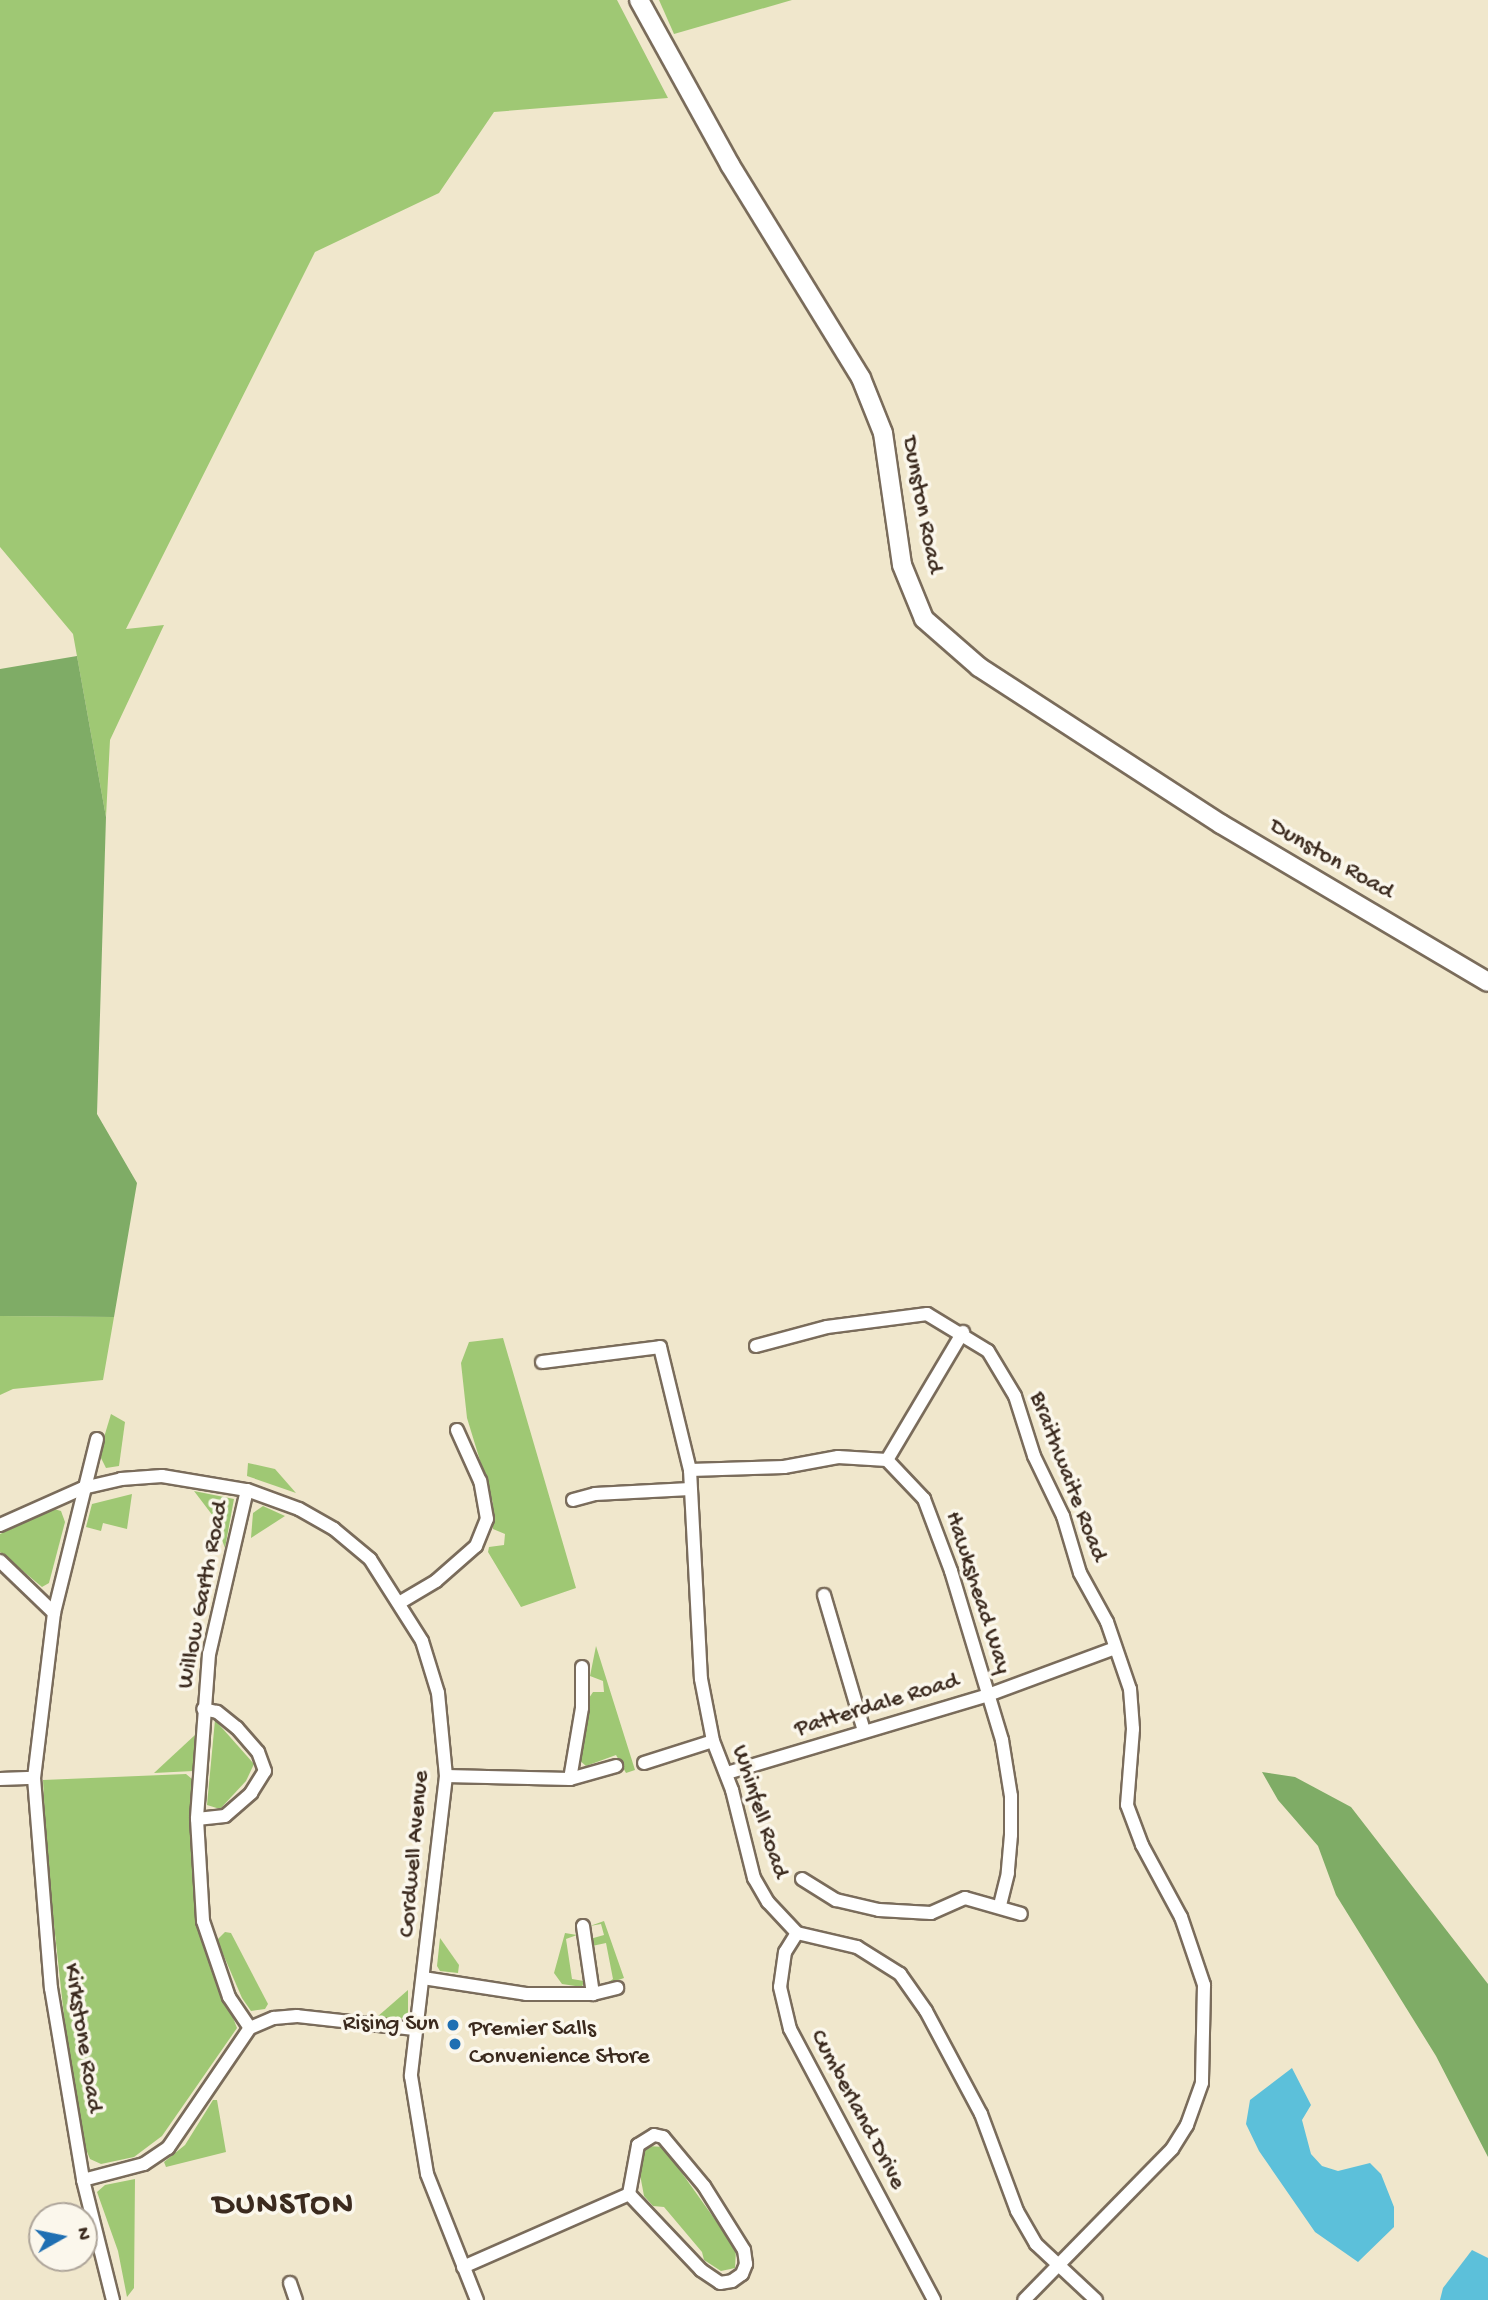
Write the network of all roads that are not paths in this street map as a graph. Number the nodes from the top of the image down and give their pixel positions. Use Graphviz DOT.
graph roads {
  1 [pos="639,0"];
  2 [pos="1488,982"];
  3 [pos="963,1332"];
  4 [pos="756,1346"];
  5 [pos="542,1363"];
  6 [pos="457,1430"];
  7 [pos="97,1439"];
  8 [pos="887,1460"];
  9 [pos="690,1470"];
  10 [pos="83,1488"];
  11 [pos="690,1489"];
  12 [pos="247,1490"];
  13 [pos="573,1500"];
  14 [pos="0,1525"];
  15 [pos="0,1561"];
  16 [pos="824,1595"];
  17 [pos="398,1604"];
  18 [pos="54,1613"];
  19 [pos="1115,1648"];
  20 [pos="582,1667"];
  21 [pos="988,1695"];
  22 [pos="202,1709"];
  23 [pos="864,1731"];
  24 [pos="713,1741"];
  25 [pos="644,1763"];
  26 [pos="616,1766"];
  27 [pos="727,1773"];
  28 [pos="446,1776"];
  29 [pos="34,1778"];
  30 [pos="0,1779"];
  31 [pos="570,1779"];
  32 [pos="197,1819"];
  33 [pos="802,1879"];
  34 [pos="1000,1905"];
  35 [pos="1021,1914"];
  36 [pos="583,1926"];
  37 [pos="797,1933"];
  38 [pos="423,1978"];
  39 [pos="617,1988"];
  40 [pos="593,1994"];
  41 [pos="250,2028"];
  42 [pos="415,2029"];
  43 [pos="83,2180"];
  44 [pos="629,2194"];
  45 [pos="1058,2266"];
  46 [pos="463,2267"];
  47 [pos="290,2283"];
  48 [pos="113,2300"];
  49 [pos="296,2300"];
  50 [pos="477,2300"];
  51 [pos="934,2300"];
  52 [pos="1024,2300"];
  53 [pos="1096,2300"];
  1 -- 2 [label="main road, Dunston Road"];
  3 -- 4 [label="street, Braithwaite Road"];
  3 -- 8 [label="street"];
  3 -- 19 [label="street, Braithwaite Road"];
  5 -- 9 [label="street, Whinfell Road"];
  6 -- 17 [label="street"];
  7 -- 10 [label="street, Kirkstone Road"];
  8 -- 9 [label="street"];
  8 -- 21 [label="street, Hawkshead Way"];
  9 -- 11 [label="street, Whinfell Road"];
  10 -- 12 [label="street, Cordwell Avenue"];
  10 -- 14 [label="street, Cordwell Avenue"];
  10 -- 18 [label="street, Kirkstone Road"];
  11 -- 13 [label="street"];
  11 -- 24 [label="street, Whinfell Road"];
  12 -- 17 [label="street, Cordwell Avenue"];
  12 -- 22 [label="street, Willow Garth Road"];
  15 -- 18 [label="street"];
  16 -- 23 [label="street"];
  17 -- 28 [label="street, Cordwell Avenue"];
  18 -- 29 [label="street, Kirkstone Road"];
  19 -- 21 [label="street, Patterdale Road"];
  19 -- 45 [label="street, Braithwaite Road"];
  20 -- 31 [label="street"];
  21 -- 23 [label="street, Patterdale Road"];
  21 -- 34 [label="street, Hawkshead Way"];
  22 -- 32 [label="street, Willow Garth Road"];
  22 -- 32 [label="street, Willow Garth Road"];
  23 -- 27 [label="street, Patterdale Road"];
  24 -- 25 [label="street"];
  24 -- 27 [label="street, Whinfell Road"];
  26 -- 31 [label="street"];
  27 -- 37 [label="street, Whinfell Road"];
  28 -- 31 [label="street"];
  28 -- 38 [label="street, Cordwell Avenue"];
  29 -- 30 [label="street"];
  29 -- 43 [label="street, Kirkstone Road"];
  32 -- 41 [label="street, Willow Garth Road"];
  33 -- 34 [label="street"];
  34 -- 35 [label="street"];
  36 -- 40 [label="street"];
  37 -- 45 [label="street"];
  37 -- 51 [label="street, Cumberland Drive"];
  38 -- 40 [label="street"];
  38 -- 42 [label="street, Cordwell Avenue"];
  39 -- 40 [label="street"];
  41 -- 42 [label="street"];
  41 -- 43 [label="street"];
  42 -- 46 [label="street, Cordwell Avenue"];
  43 -- 48 [label="street, Kirkstone Road"];
  44 -- 44 [label="street"];
  44 -- 46 [label="street"];
  45 -- 52 [label="street, Braithwaite Road"];
  45 -- 53 [label="street"];
  46 -- 50 [label="street, Cordwell Avenue"];
  47 -- 49 [label="street"];
}
